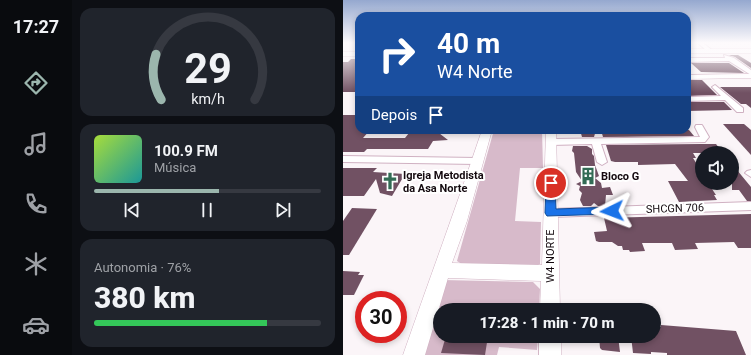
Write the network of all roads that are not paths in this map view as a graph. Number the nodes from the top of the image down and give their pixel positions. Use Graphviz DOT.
graph roads {
  1 [pos="691,60"];
  2 [pos="732,60"];
  3 [pos="751,73"];
  4 [pos="691,76"];
  5 [pos="751,76"];
  6 [pos="715,87"];
  7 [pos="726,98"];
  8 [pos="691,99"];
  9 [pos="740,110"];
  10 [pos="699,127"];
  11 [pos="486,134"];
  12 [pos="551,136"];
  13 [pos="596,142"];
  14 [pos="343,159"];
  15 [pos="477,161"];
  16 [pos="602,162"];
  17 [pos="751,206"];
  18 [pos="551,213"];
  19 [pos="441,270"];
  20 [pos="551,273"];
  21 [pos="550,303"];
  22 [pos="550,343"];
  23 [pos="414,355"];
  24 [pos="549,355"];
  1 -- 2 [label="street"];
  2 -- 3 [label="street"];
  4 -- 5 [label="main road"];
  6 -- 7 [label="street"];
  7 -- 8 [label="street"];
  7 -- 9 [label="street"];
  10 -- 13 [label="street"];
  11 -- 15 [label="main road"];
  12 -- 13 [label="street"];
  12 -- 18 [label="main road, W4 NORTE"];
  13 -- 16 [label="street"];
  14 -- 15 [label="street"];
  15 -- 19 [label="main road"];
  17 -- 18 [label="street, SHCGN 706"];
  18 -- 20 [label="main road, W4 NORTE"];
  19 -- 20 [label="main road"];
  19 -- 23 [label="main road"];
  20 -- 21 [label="main road, W4 NORTE"];
  22 -- 24 [label="main road"];
}
